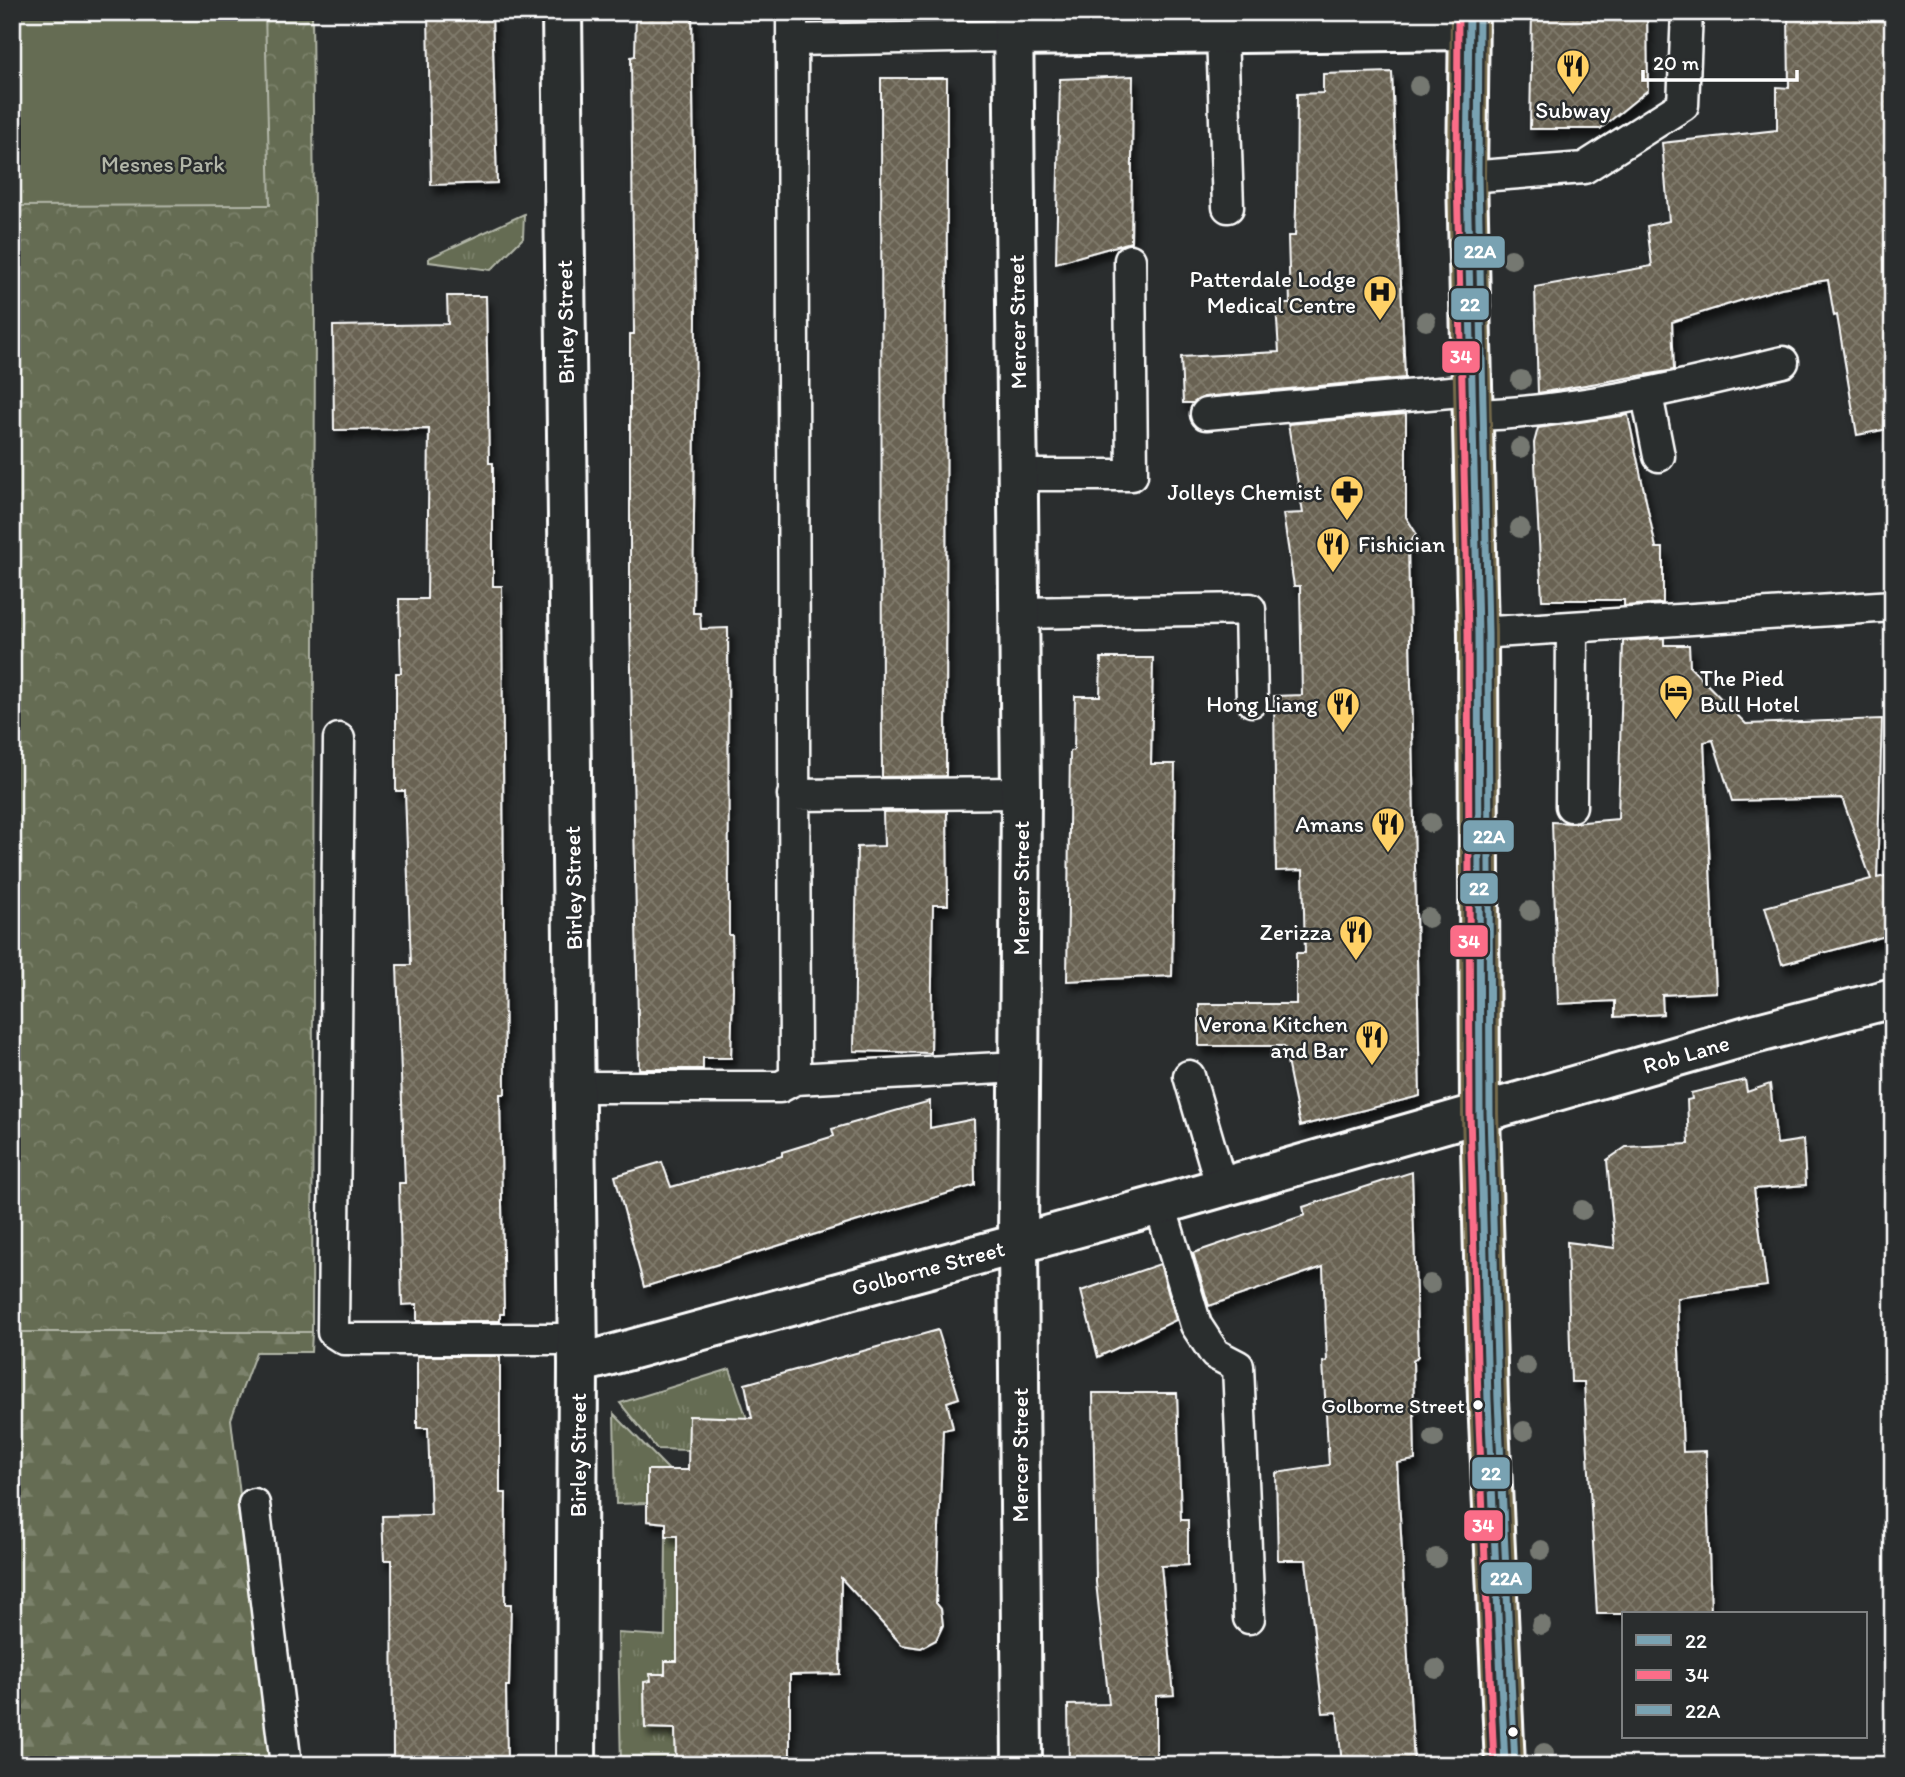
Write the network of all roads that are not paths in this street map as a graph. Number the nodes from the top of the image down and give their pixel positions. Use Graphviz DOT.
graph roads {
  1 [pos="562,12"];
  2 [pos="1687,12"];
  3 [pos="1469,21"];
  4 [pos="1013,24"];
  5 [pos="792,26"];
  6 [pos="1204,26"];
  7 [pos="1467,177"];
  8 [pos="1228,206"];
  9 [pos="1130,260"];
  10 [pos="1783,362"];
  11 [pos="1647,395"];
  12 [pos="1472,402"];
  13 [pos="1206,414"];
  14 [pos="1659,456"];
  15 [pos="1019,475"];
  16 [pos="1893,607"];
  17 [pos="1019,613"];
  18 [pos="1572,627"];
  19 [pos="1478,633"];
  20 [pos="1252,701"];
  21 [pos="340,739"];
  22 [pos="1021,793"];
  23 [pos="793,795"];
  24 [pos="1571,806"];
  25 [pos="1893,998"];
  26 [pos="1019,1067"];
  27 [pos="1189,1076"];
  28 [pos="795,1079"];
  29 [pos="575,1087"];
  30 [pos="1480,1113"];
  31 [pos="1222,1185"];
  32 [pos="1160,1205"];
  33 [pos="1018,1243"];
  34 [pos="578,1352"];
  35 [pos="254,1504"];
  36 [pos="1249,1618"];
  37 [pos="286,1765"];
  38 [pos="576,1765"];
  39 [pos="1022,1765"];
  40 [pos="1505,1765"];
  1 -- 29 [label="street, Birley Street"];
  2 -- 7 [label="lane"];
  3 -- 6 [label="street"];
  3 -- 7 [label="main road"];
  4 -- 5 [label="lane"];
  4 -- 6 [label="street"];
  4 -- 15 [label="street, Mercer Street"];
  5 -- 23 [label="lane"];
  6 -- 8 [label="lane"];
  7 -- 12 [label="main road"];
  9 -- 15 [label="lane"];
  10 -- 11 [label="lane"];
  11 -- 12 [label="lane"];
  11 -- 14 [label="lane"];
  12 -- 13 [label="lane"];
  12 -- 19 [label="main road"];
  15 -- 17 [label="street, Mercer Street"];
  16 -- 18 [label="lane"];
  17 -- 20 [label="lane"];
  17 -- 22 [label="street, Mercer Street"];
  18 -- 19 [label="lane"];
  18 -- 24 [label="lane"];
  19 -- 30 [label="main road"];
  21 -- 34 [label="lane"];
  22 -- 23 [label="lane"];
  22 -- 26 [label="street, Mercer Street"];
  23 -- 28 [label="lane"];
  25 -- 30 [label="street, Rob Lane"];
  26 -- 28 [label="lane"];
  26 -- 33 [label="street, Mercer Street"];
  27 -- 31 [label="lane"];
  28 -- 29 [label="lane"];
  29 -- 34 [label="street, Birley Street"];
  30 -- 31 [label="street, Golborne Street"];
  30 -- 40 [label="main road"];
  31 -- 32 [label="street, Golborne Street"];
  32 -- 33 [label="street, Golborne Street"];
  32 -- 36 [label="lane"];
  33 -- 34 [label="street, Golborne Street"];
  33 -- 39 [label="street, Mercer Street"];
  34 -- 38 [label="street, Birley Street"];
  35 -- 37 [label="lane"];
}
